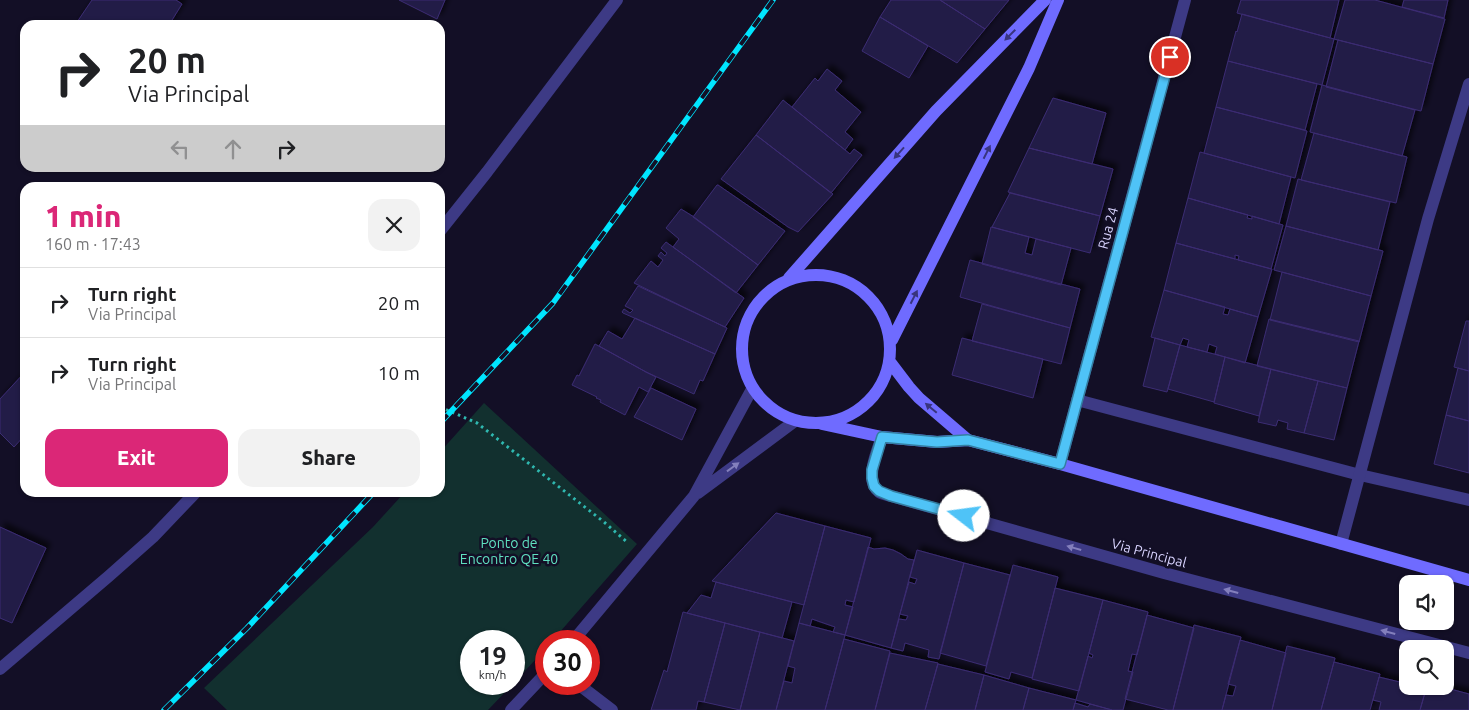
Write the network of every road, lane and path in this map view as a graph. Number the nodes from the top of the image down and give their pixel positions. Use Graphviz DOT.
graph roads {
  1 [pos="617,0"];
  2 [pos="1045,0"];
  3 [pos="1058,0"];
  4 [pos="1186,0"];
  5 [pos="1469,84"];
  6 [pos="445,225"];
  7 [pos="789,278"];
  8 [pos="892,340"];
  9 [pos="890,362"];
  10 [pos="752,388"];
  11 [pos="1077,400"];
  12 [pos="445,409"];
  13 [pos="795,421"];
  14 [pos="822,424"];
  15 [pos="882,437"];
  16 [pos="968,440"];
  17 [pos="1060,464"];
  18 [pos="1360,475"];
  19 [pos="694,496"];
  20 [pos="191,497"];
  21 [pos="1469,500"];
  22 [pos="1341,544"];
  23 [pos="643,556"];
  24 [pos="1469,580"];
  25 [pos="582,630"];
  26 [pos="1469,653"];
  27 [pos="0,669"];
  28 [pos="535,685"];
  29 [pos="592,695"];
  30 [pos="511,710"];
  31 [pos="612,710"];
  1 -- 6 [label="street"];
  2 -- 7 [label="street, one-way"];
  8 -- 3 [label="street, one-way"];
  4 -- 11 [label="street, Rua 24"];
  5 -- 18 [label="street"];
  7 -- 8 [label="street"];
  7 -- 10 [label="street"];
  8 -- 9 [label="street"];
  9 -- 14 [label="street"];
  16 -- 9 [label="street, one-way"];
  10 -- 13 [label="street"];
  10 -- 19 [label="street"];
  11 -- 17 [label="street, Rua 24"];
  11 -- 18 [label="street"];
  12 -- 23 [label="path"];
  13 -- 14 [label="street"];
  19 -- 13 [label="street, one-way"];
  14 -- 15 [label="street"];
  15 -- 16 [label="street"];
  26 -- 15 [label="street, Via Principal, one-way"];
  16 -- 17 [label="street"];
  17 -- 22 [label="street"];
  18 -- 21 [label="street"];
  18 -- 22 [label="street"];
  19 -- 23 [label="street"];
  20 -- 27 [label="street"];
  22 -- 24 [label="street"];
  23 -- 25 [label="street"];
  28 -- 30 [label="street"];
  29 -- 31 [label="street"];
}
